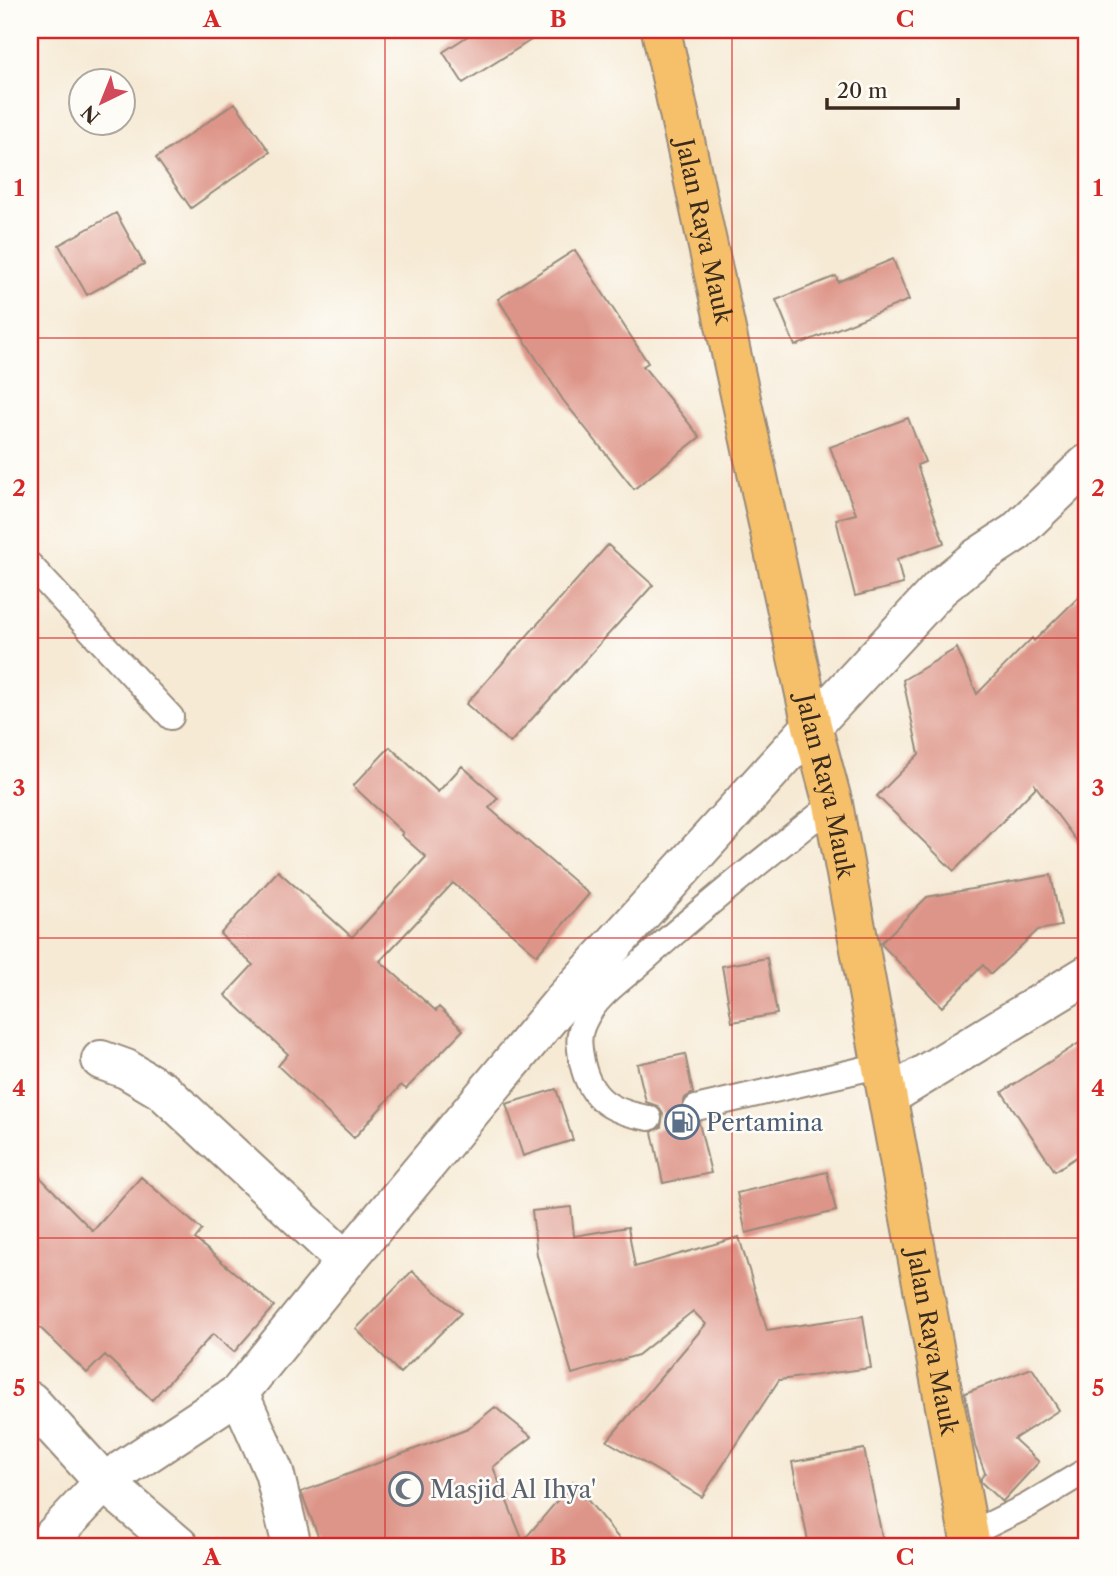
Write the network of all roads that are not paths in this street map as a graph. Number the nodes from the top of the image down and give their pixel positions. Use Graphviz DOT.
graph roads {
  1 [pos="661,30"];
  2 [pos="1087,464"];
  3 [pos="30,565"];
  4 [pos="171,717"];
  5 [pos="812,726"];
  6 [pos="833,804"];
  7 [pos="1087,975"];
  8 [pos="102,1060"];
  9 [pos="885,1080"];
  10 [pos="696,1108"];
  11 [pos="649,1118"];
  12 [pos="346,1261"];
  13 [pos="239,1393"];
  14 [pos="30,1401"];
  15 [pos="1087,1470"];
  16 [pos="104,1482"];
  17 [pos="970,1541"];
  18 [pos="44,1546"];
  19 [pos="178,1546"];
  20 [pos="292,1546"];
  1 -- 5 [label="main road, Jalan Raya Mauk"];
  2 -- 5 [label="street"];
  3 -- 4 [label="lane"];
  5 -- 6 [label="main road, Jalan Raya Mauk"];
  5 -- 12 [label="street"];
  6 -- 9 [label="main road, Jalan Raya Mauk"];
  6 -- 11 [label="lane"];
  7 -- 9 [label="street"];
  8 -- 12 [label="street"];
  9 -- 10 [label="lane"];
  9 -- 17 [label="main road, Jalan Raya Mauk"];
  12 -- 13 [label="street"];
  13 -- 16 [label="street"];
  13 -- 20 [label="street"];
  14 -- 16 [label="street"];
  15 -- 17 [label="lane"];
  16 -- 18 [label="street"];
  16 -- 19 [label="street"];
}
